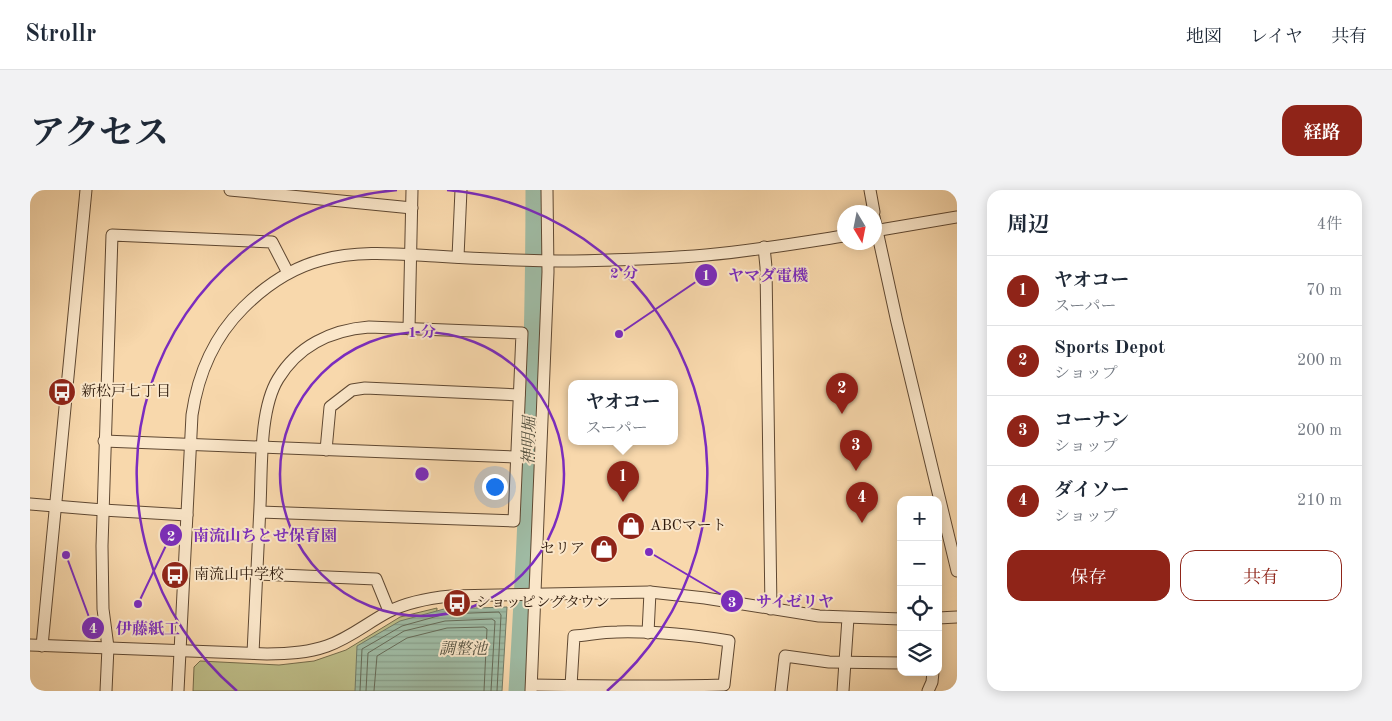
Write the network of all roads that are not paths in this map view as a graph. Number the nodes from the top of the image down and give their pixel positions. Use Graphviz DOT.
graph roads {
  1 [pos="86,190"];
  2 [pos="230,190"];
  3 [pos="412,190"];
  4 [pos="461,190"];
  5 [pos="547,190"];
  6 [pos="870,190"];
  7 [pos="873,205"];
  8 [pos="412,208"];
  9 [pos="957,217"];
  10 [pos="882,230"];
  11 [pos="837,237"];
  12 [pos="764,247"];
  13 [pos="880,250"];
  14 [pos="412,255"];
  15 [pos="458,258"];
  16 [pos="545,261"];
  17 [pos="288,273"];
  18 [pos="409,329"];
  19 [pos="519,394"];
  20 [pos="104,441"];
  21 [pos="191,444"];
  22 [pos="263,448"];
  23 [pos="326,450"];
  24 [pos="517,457"];
  25 [pos="30,504"];
  26 [pos="55,506"];
  27 [pos="103,510"];
  28 [pos="260,512"];
  29 [pos="187,515"];
  30 [pos="957,571"];
  31 [pos="257,574"];
  32 [pos="650,592"];
  33 [pos="532,594"];
  34 [pos="771,609"];
  35 [pos="389,611"];
  36 [pos="957,617"];
  37 [pos="848,618"];
  38 [pos="942,618"];
  39 [pos="897,619"];
  40 [pos="648,633"];
  41 [pos="30,645"];
  42 [pos="42,646"];
  43 [pos="108,647"];
  44 [pos="180,650"];
  45 [pos="253,653"];
  46 [pos="845,663"];
  47 [pos="897,664"];
  48 [pos="933,676"];
  49 [pos="571,686"];
  50 [pos="531,688"];
  51 [pos="106,691"];
  52 [pos="178,691"];
  53 [pos="781,691"];
  54 [pos="844,691"];
  55 [pos="928,691"];
  1 -- 26 [label="street"];
  2 -- 8 [label="street"];
  3 -- 8 [label="street"];
  4 -- 15 [label="street"];
  5 -- 16 [label="street"];
  6 -- 7 [label="street"];
  8 -- 14 [label="street"];
  9 -- 10 [label="street"];
  11 -- 12 [label="street"];
  12 -- 16 [label="street"];
  12 -- 34 [label="street"];
  13 -- 30 [label="street"];
  14 -- 15 [label="street"];
  14 -- 17 [label="street"];
  14 -- 18 [label="street"];
  15 -- 16 [label="street"];
  16 -- 33 [label="street"];
  17 -- 20 [label="street"];
  17 -- 21 [label="street"];
  18 -- 19 [label="street"];
  18 -- 22 [label="street"];
  19 -- 23 [label="street"];
  19 -- 24 [label="street"];
  20 -- 21 [label="street"];
  20 -- 27 [label="street"];
  21 -- 22 [label="street"];
  21 -- 29 [label="street"];
  22 -- 23 [label="street"];
  22 -- 28 [label="street"];
  23 -- 24 [label="street"];
  24 -- 28 [label="street"];
  25 -- 26 [label="street"];
  26 -- 27 [label="street"];
  26 -- 42 [label="street"];
  27 -- 29 [label="street"];
  27 -- 43 [label="street"];
  28 -- 31 [label="street"];
  29 -- 44 [label="street"];
  31 -- 35 [label="street"];
  31 -- 45 [label="street"];
  32 -- 33 [label="street"];
  32 -- 34 [label="street"];
  32 -- 40 [label="street"];
  33 -- 35 [label="street"];
  33 -- 50 [label="street"];
  34 -- 37 [label="street"];
  35 -- 45 [label="street"];
  36 -- 38 [label="street"];
  37 -- 39 [label="street"];
  37 -- 46 [label="street"];
  40 -- 49 [label="street"];
  40 -- 49 [label="street"];
  41 -- 42 [label="street"];
  42 -- 43 [label="street"];
  43 -- 44 [label="street"];
  43 -- 51 [label="street"];
  44 -- 45 [label="street"];
  44 -- 52 [label="street"];
  46 -- 47 [label="street"];
  46 -- 53 [label="street"];
  46 -- 54 [label="street"];
  48 -- 55 [label="street"];
  49 -- 50 [label="street"];
}
